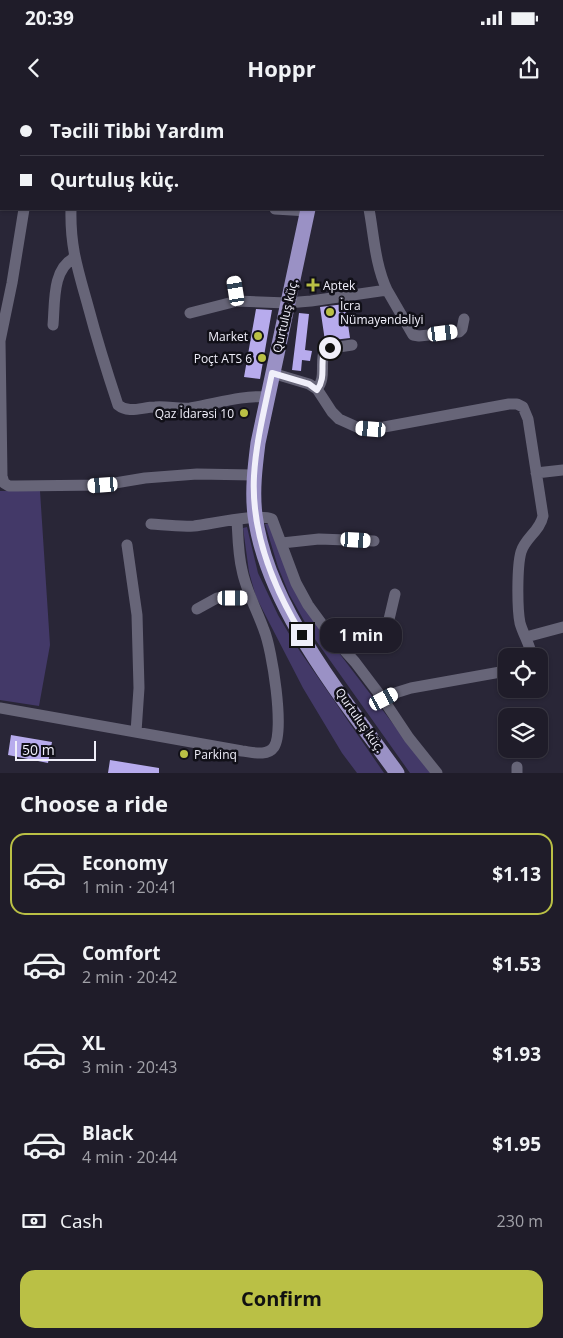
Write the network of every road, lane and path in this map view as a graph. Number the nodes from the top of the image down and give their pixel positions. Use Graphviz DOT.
graph roads {
  1 [pos="24,210"];
  2 [pos="71,210"];
  3 [pos="308,210"];
  4 [pos="369,210"];
  5 [pos="74,258"];
  6 [pos="234,281"];
  7 [pos="387,290"];
  8 [pos="237,301"];
  9 [pos="287,303"];
  10 [pos="190,313"];
  11 [pos="464,319"];
  12 [pos="53,324"];
  13 [pos="0,341"];
  14 [pos="352,346"];
  15 [pos="272,373"];
  16 [pos="317,390"];
  17 [pos="267,397"];
  18 [pos="563,470"];
  19 [pos="536,473"];
  20 [pos="254,475"];
  21 [pos="256,518"];
  22 [pos="237,520"];
  23 [pos="151,524"];
  24 [pos="374,541"];
  25 [pos="282,543"];
  26 [pos="126,545"];
  27 [pos="395,594"];
  28 [pos="250,598"];
  29 [pos="197,608"];
  30 [pos="563,627"];
  31 [pos="526,637"];
  32 [pos="342,648"];
  33 [pos="529,648"];
  34 [pos="498,672"];
  35 [pos="384,699"];
  36 [pos="0,708"];
  37 [pos="136,732"];
  38 [pos="397,773"];
  39 [pos="437,773"];
  1 -- 13 [label="street"];
  2 -- 5 [label="street"];
  3 -- 9 [label="main road, Qurtuluş küç."];
  4 -- 7 [label="street"];
  5 -- 12 [label="street"];
  5 -- 17 [label="street"];
  6 -- 8 [label="street"];
  7 -- 9 [label="street"];
  7 -- 11 [label="street"];
  8 -- 9 [label="street"];
  8 -- 10 [label="street"];
  9 -- 15 [label="main road, Qurtuluş küç."];
  13 -- 20 [label="street"];
  14 -- 16 [label="street"];
  15 -- 16 [label="street"];
  15 -- 17 [label="main road, Qurtuluş küç."];
  16 -- 19 [label="street"];
  17 -- 20 [label="main road, Qurtuluş küç."];
  18 -- 19 [label="street"];
  19 -- 31 [label="street"];
  20 -- 21 [label="main road, Qurtuluş küç."];
  21 -- 22 [label="street"];
  21 -- 25 [label="street"];
  21 -- 38 [label="main road, Qurtuluş küç."];
  22 -- 23 [label="street"];
  22 -- 28 [label="street"];
  24 -- 25 [label="street"];
  25 -- 32 [label="street"];
  26 -- 37 [label="street"];
  27 -- 32 [label="street"];
  28 -- 29 [label="street"];
  28 -- 37 [label="street"];
  30 -- 31 [label="street"];
  31 -- 33 [label="street"];
  32 -- 35 [label="street"];
  34 -- 35 [label="street"];
  35 -- 39 [label="street"];
  36 -- 37 [label="street"];
}
